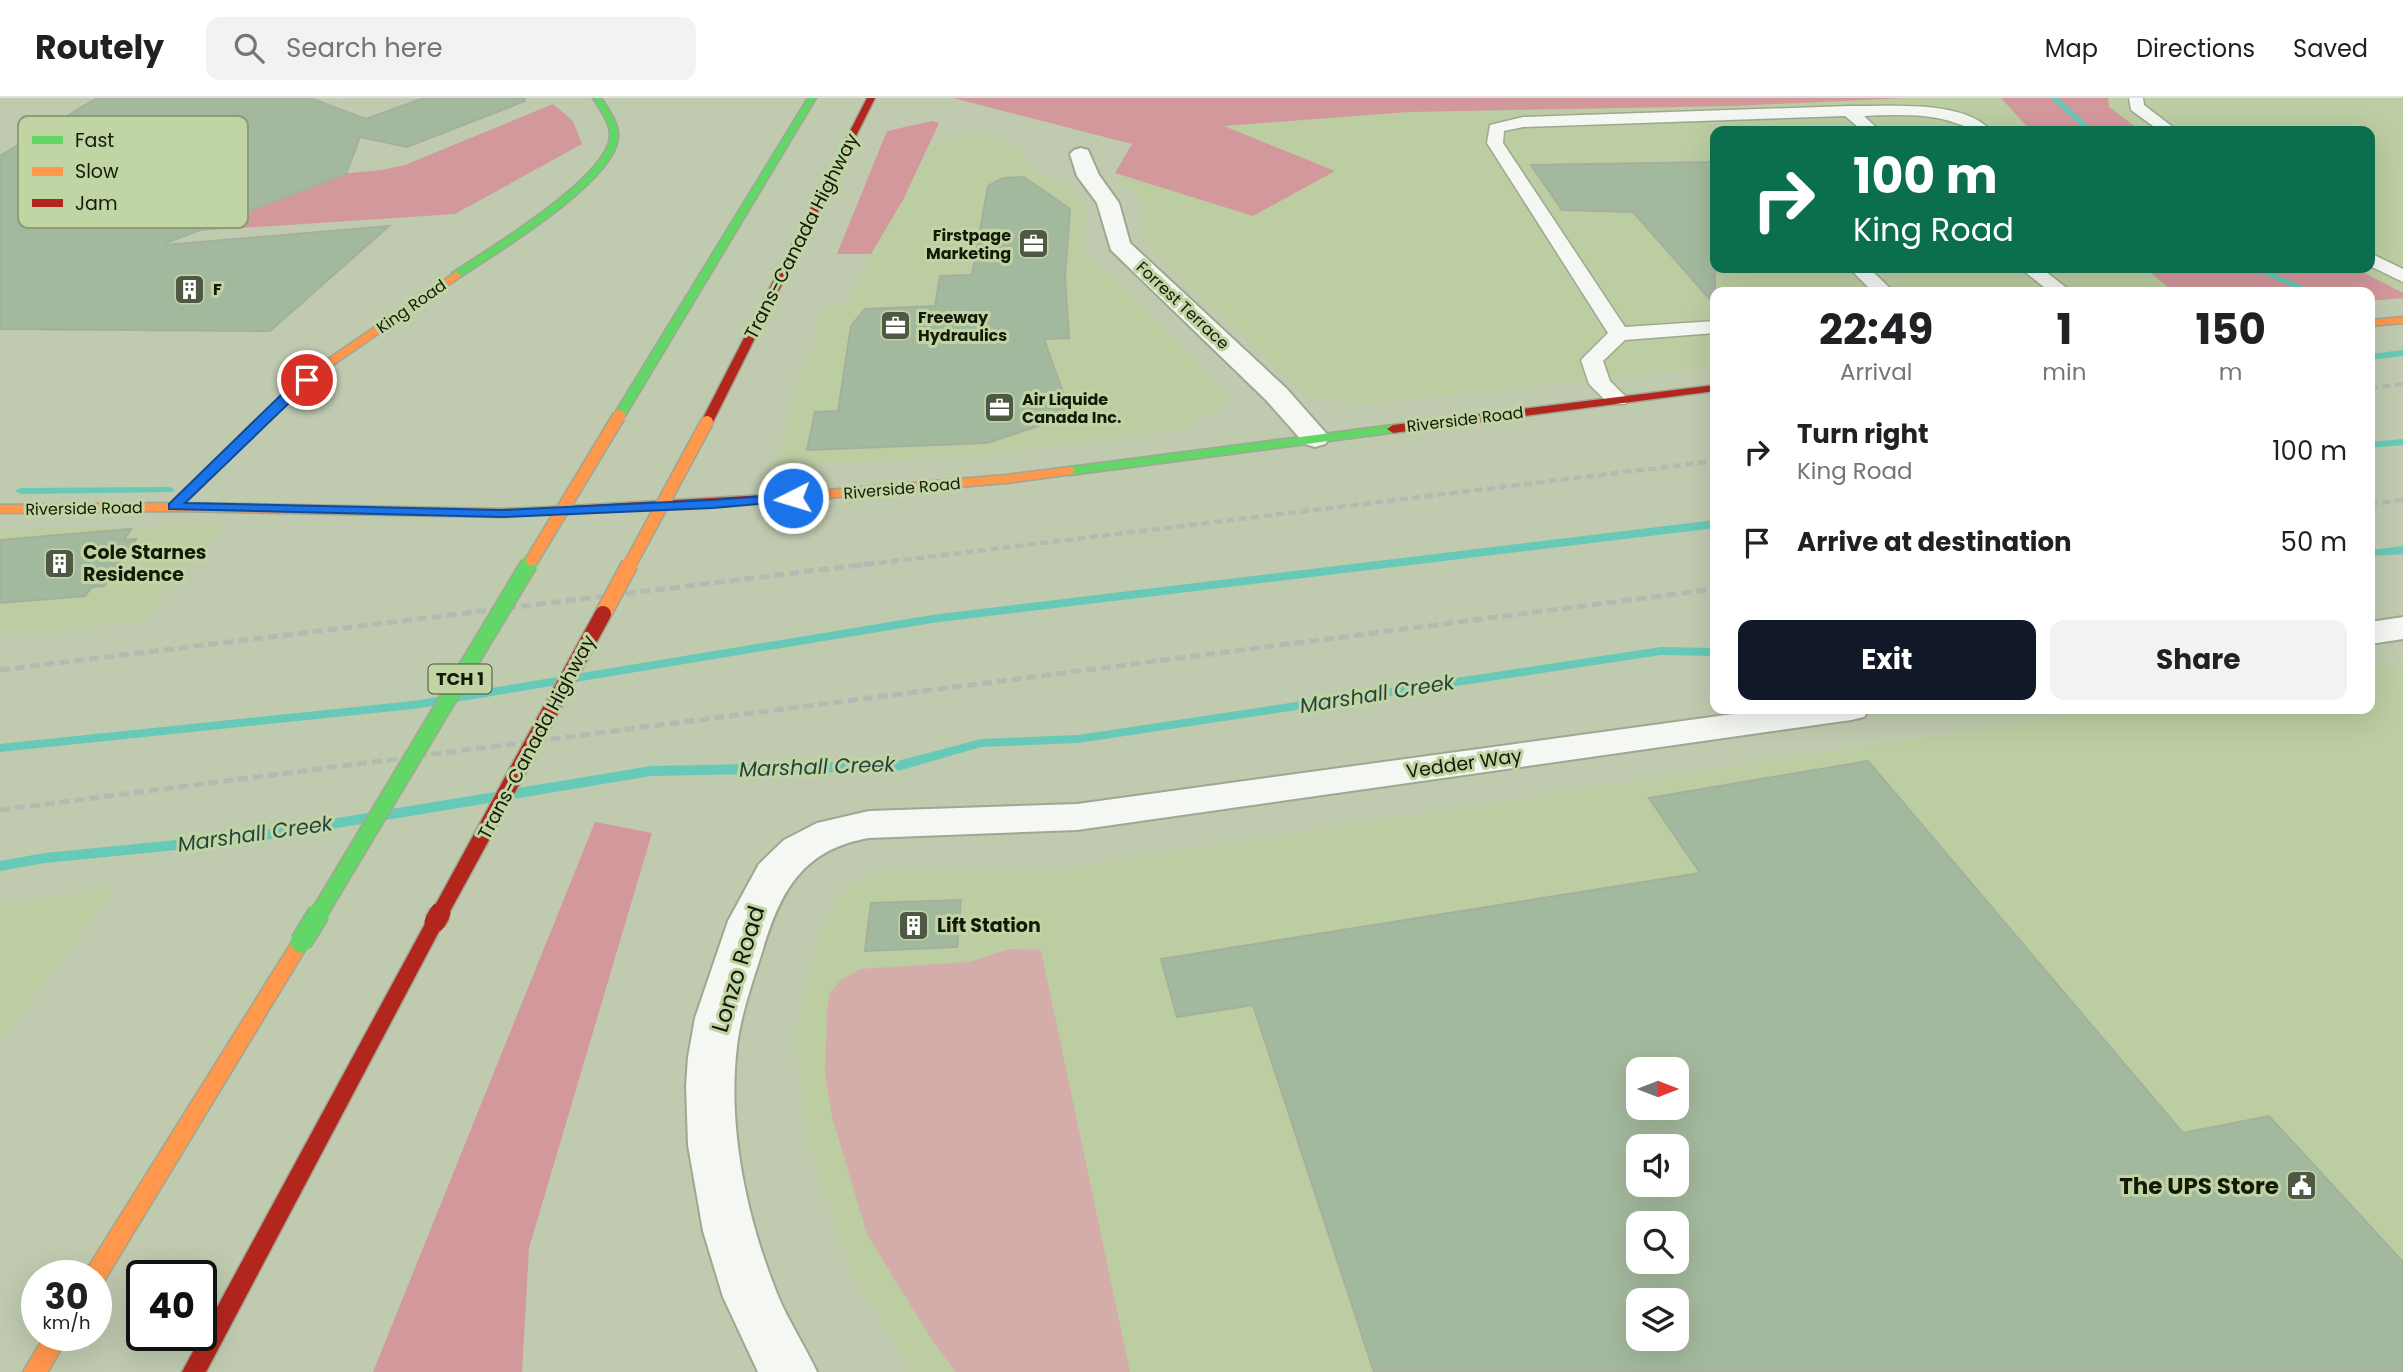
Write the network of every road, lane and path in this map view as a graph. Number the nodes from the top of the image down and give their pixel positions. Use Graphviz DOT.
graph roads {
  1 [pos="338,98"];
  2 [pos="597,98"];
  3 [pos="812,98"];
  4 [pos="871,98"];
  5 [pos="2136,98"];
  6 [pos="345,100"];
  7 [pos="1849,111"];
  8 [pos="1866,126"];
  9 [pos="1977,126"];
  10 [pos="2162,126"];
  11 [pos="1081,154"];
  12 [pos="2375,262"];
  13 [pos="1863,273"];
  14 [pos="2036,273"];
  15 [pos="2403,276"];
  16 [pos="1879,287"];
  17 [pos="2055,287"];
  18 [pos="2403,320"];
  19 [pos="2375,323"];
  20 [pos="1710,327"];
  21 [pos="1619,334"];
  22 [pos="1710,389"];
  23 [pos="1617,399"];
  24 [pos="1315,438"];
  25 [pos="174,507"];
  26 [pos="0,509"];
  27 [pos="2403,628"];
  28 [pos="2375,632"];
  29 [pos="1815,714"];
  30 [pos="1077,817"];
  31 [pos="397,992"];
  32 [pos="105,1260"];
  33 [pos="245,1311"];
  34 [pos="48,1351"];
  35 [pos="35,1372"];
  36 [pos="194,1372"];
  37 [pos="788,1372"];
  1 -- 6 [label="path"];
  2 -- 25 [label="main road, King Road"];
  3 -- 32 [label="main road, TCH 1, bridge"];
  4 -- 31 [label="main road, Trans-Canada Highway, bridge"];
  5 -- 10 [label="lane"];
  7 -- 8 [label="lane"];
  7 -- 9 [label="lane"];
  7 -- 21 [label="lane"];
  11 -- 24 [label="street, Forrest Terrace"];
  12 -- 15 [label="lane"];
  13 -- 16 [label="lane"];
  14 -- 17 [label="lane"];
  18 -- 19 [label="main road"];
  20 -- 21 [label="lane"];
  21 -- 23 [label="lane"];
  22 -- 23 [label="main road, Riverside Road"];
  23 -- 24 [label="main road, Riverside Road"];
  24 -- 25 [label="main road, Riverside Road"];
  25 -- 26 [label="main road, Riverside Road"];
  27 -- 28 [label="street"];
  29 -- 30 [label="street, Vedder Way"];
  30 -- 37 [label="street, Lonzo Road"];
  31 -- 33 [label="main road"];
  31 -- 36 [label="main road, Trans-Canada Highway"];
  34 -- 35 [label="main road"];
}
